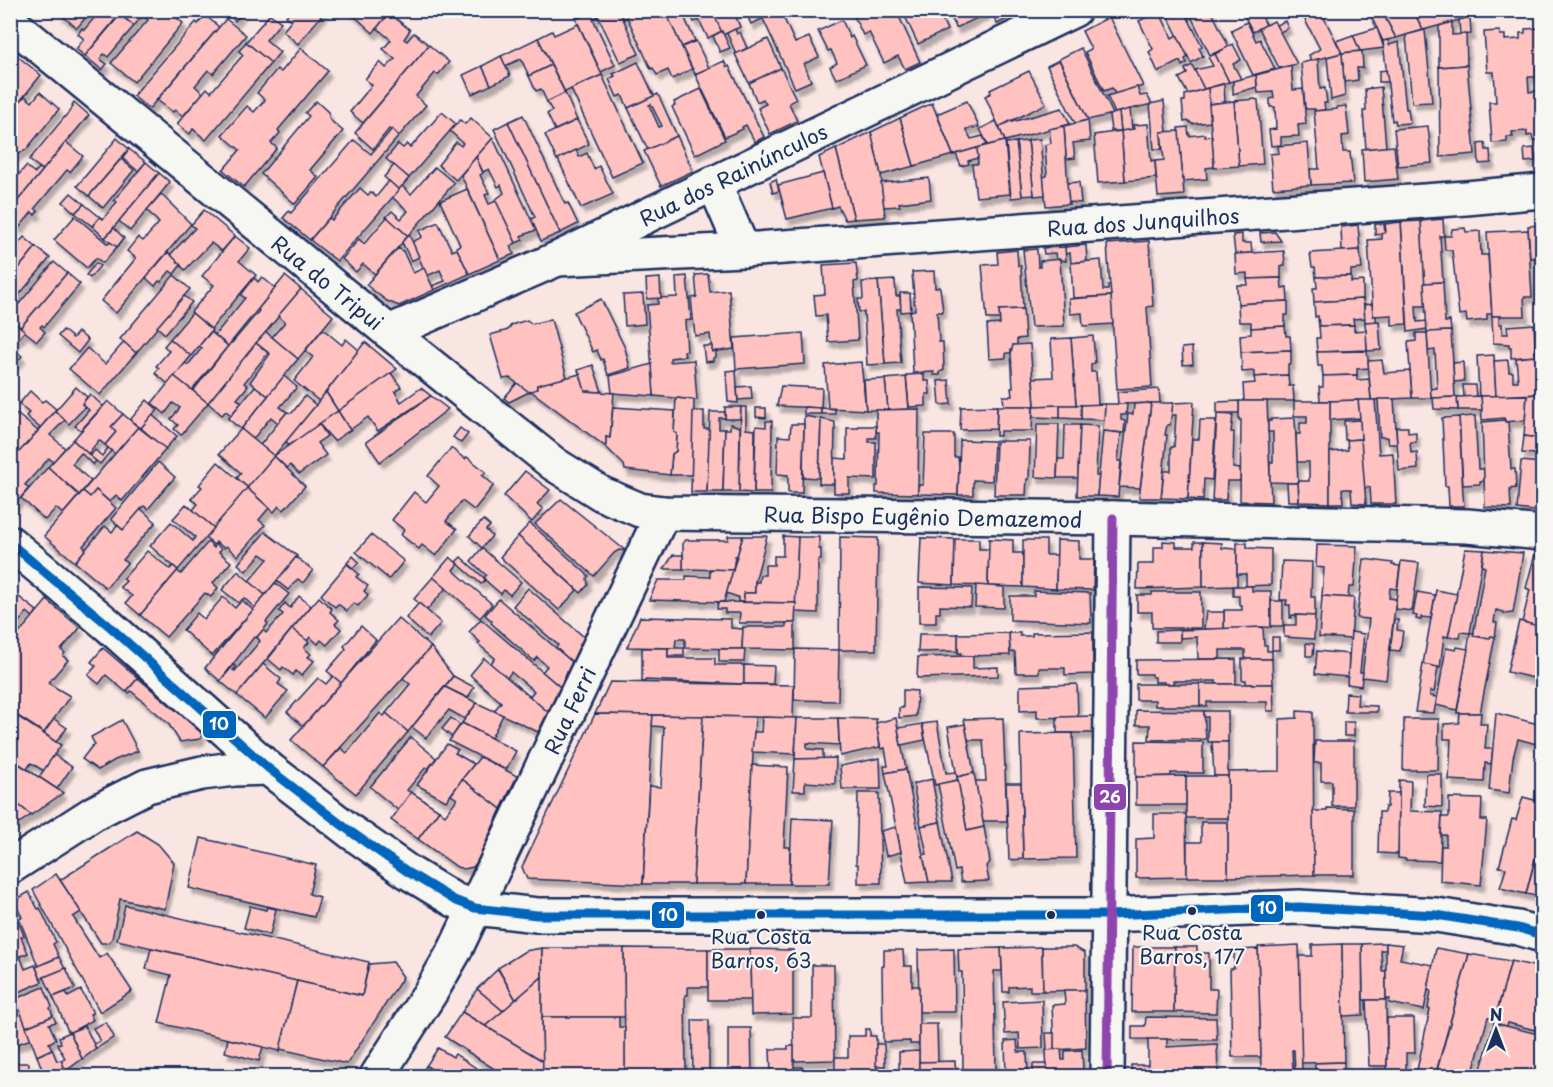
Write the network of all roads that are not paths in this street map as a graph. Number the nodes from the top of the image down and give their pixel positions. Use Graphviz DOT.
graph roads {
  1 [pos="1074,10"];
  2 [pos="10,22"];
  3 [pos="714,183"];
  4 [pos="1542,191"];
  5 [pos="743,250"];
  6 [pos="557,259"];
  7 [pos="389,333"];
  8 [pos="663,513"];
  9 [pos="1113,518"];
  10 [pos="1542,533"];
  11 [pos="10,543"];
  12 [pos="268,768"];
  13 [pos="10,867"];
  14 [pos="475,908"];
  15 [pos="1109,915"];
  16 [pos="1542,935"];
  17 [pos="377,1077"];
  18 [pos="1107,1077"];
  1 -- 3 [label="street, Rua dos Rainúnculos"];
  2 -- 7 [label="street, Rua do Tripui"];
  3 -- 5 [label="street"];
  3 -- 6 [label="street, Rua dos Rainúnculos"];
  4 -- 5 [label="street, Rua dos Junquilhos"];
  5 -- 6 [label="street, Rua dos Junquilhos"];
  6 -- 7 [label="street, Rua dos Rainúnculos"];
  7 -- 8 [label="street, Rua do Tripui"];
  8 -- 9 [label="street, Rua Bispo Eugênio Demazemod"];
  8 -- 14 [label="street, Rua Ferri"];
  9 -- 10 [label="street, Rua Bispo Eugênio Demazemod"];
  9 -- 15 [label="street"];
  11 -- 12 [label="street"];
  12 -- 13 [label="street"];
  12 -- 14 [label="street"];
  14 -- 15 [label="street"];
  14 -- 17 [label="street, Rua Ferri"];
  15 -- 16 [label="street"];
  15 -- 18 [label="street"];
}
